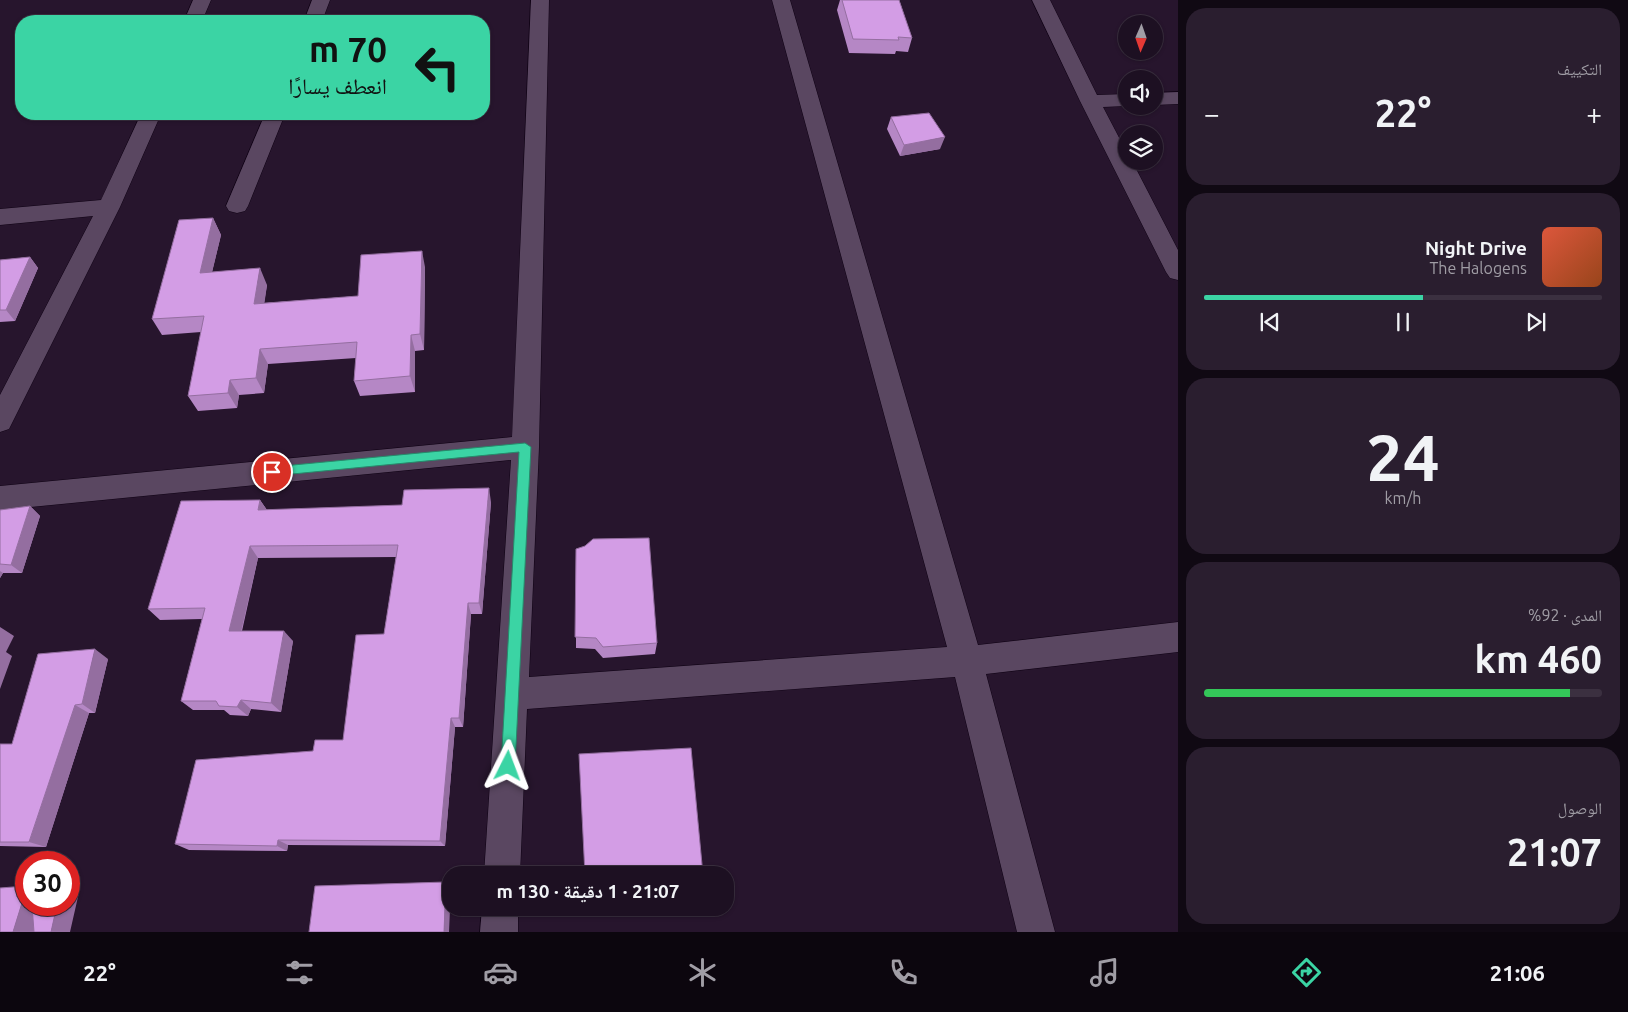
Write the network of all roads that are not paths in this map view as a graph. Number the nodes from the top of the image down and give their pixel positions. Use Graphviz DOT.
graph roads {
  1 [pos="202,0"];
  2 [pos="321,0"];
  3 [pos="540,0"];
  4 [pos="781,0"];
  5 [pos="1040,0"];
  6 [pos="196,15"];
  7 [pos="315,15"];
  8 [pos="1178,98"];
  9 [pos="1163,99"];
  10 [pos="1118,100"];
  11 [pos="1090,101"];
  12 [pos="148,120"];
  13 [pos="273,120"];
  14 [pos="237,206"];
  15 [pos="109,207"];
  16 [pos="0,217"];
  17 [pos="1178,272"];
  18 [pos="0,421"];
  19 [pos="525,447"];
  20 [pos="0,498"];
  21 [pos="1178,637"];
  22 [pos="968,661"];
  23 [pos="512,694"];
  24 [pos="502,866"];
  25 [pos="500,916"];
  26 [pos="499,932"];
  27 [pos="1036,932"];
  1 -- 6 [label="street"];
  2 -- 7 [label="street"];
  3 -- 19 [label="street"];
  4 -- 22 [label="street"];
  5 -- 11 [label="street"];
  8 -- 9 [label="street"];
  10 -- 11 [label="street"];
  11 -- 17 [label="street"];
  12 -- 15 [label="street"];
  13 -- 14 [label="street"];
  15 -- 16 [label="street"];
  15 -- 18 [label="street"];
  19 -- 20 [label="street"];
  19 -- 23 [label="street"];
  21 -- 22 [label="street"];
  22 -- 23 [label="street"];
  22 -- 27 [label="street"];
  23 -- 24 [label="street"];
  25 -- 26 [label="street"];
}
